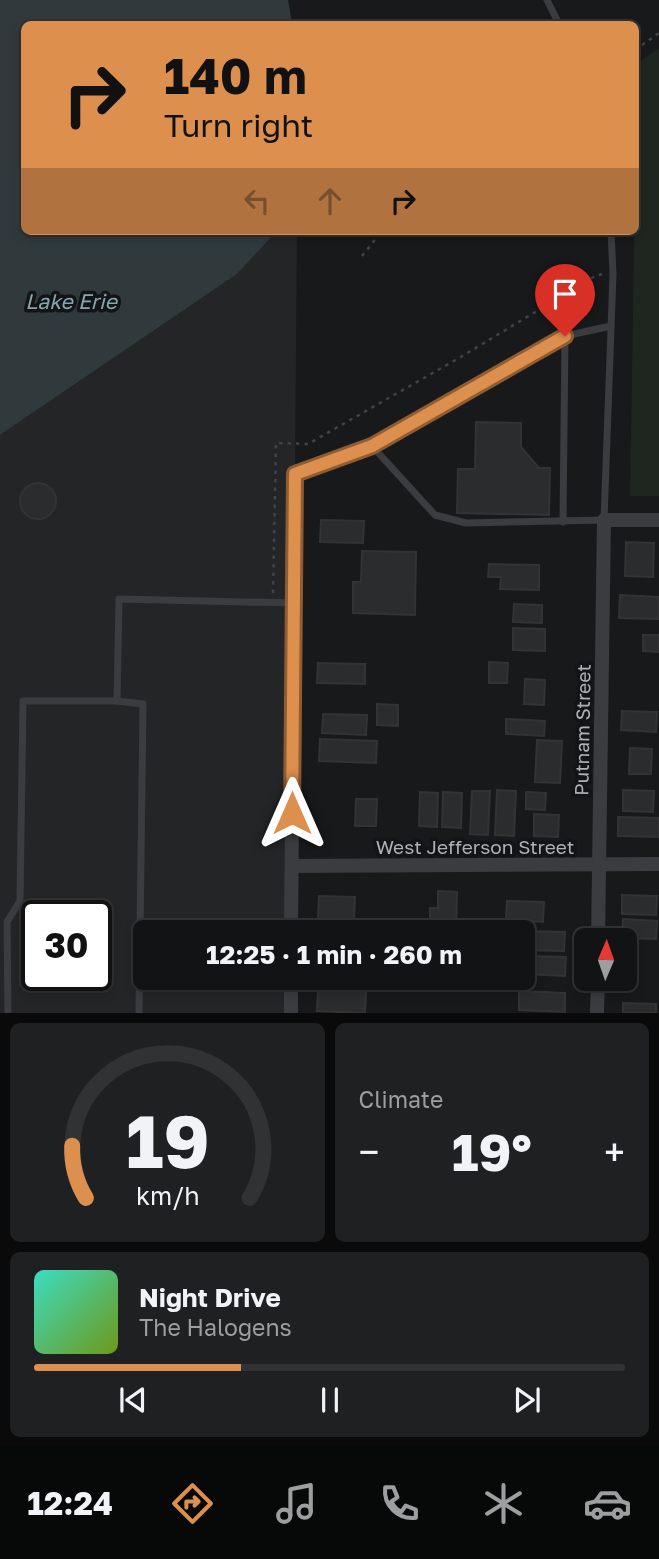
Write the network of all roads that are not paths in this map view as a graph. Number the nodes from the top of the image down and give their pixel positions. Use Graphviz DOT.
graph roads {
  1 [pos="547,0"];
  2 [pos="558,21"];
  3 [pos="611,235"];
  4 [pos="611,326"];
  5 [pos="565,336"];
  6 [pos="372,446"];
  7 [pos="295,474"];
  8 [pos="604,520"];
  9 [pos="659,520"];
  10 [pos="564,522"];
  11 [pos="294,603"];
  12 [pos="117,701"];
  13 [pos="659,864"];
  14 [pos="599,865"];
  15 [pos="292,866"];
  16 [pos="291,920"];
  17 [pos="598,928"];
  18 [pos="291,990"];
  19 [pos="598,991"];
  20 [pos="8,1013"];
  21 [pos="139,1013"];
  22 [pos="291,1013"];
  23 [pos="597,1013"];
  1 -- 2 [label="lane"];
  3 -- 4 [label="lane"];
  4 -- 5 [label="lane"];
  4 -- 8 [label="lane"];
  5 -- 6 [label="lane"];
  5 -- 10 [label="lane"];
  6 -- 7 [label="lane"];
  6 -- 10 [label="lane"];
  7 -- 11 [label="street"];
  8 -- 9 [label="street"];
  8 -- 10 [label="lane"];
  8 -- 14 [label="street, Putnam Street"];
  11 -- 12 [label="lane"];
  11 -- 15 [label="street"];
  12 -- 20 [label="lane"];
  12 -- 21 [label="lane"];
  13 -- 14 [label="street, West Jefferson Street"];
  14 -- 15 [label="street, West Jefferson Street"];
  14 -- 17 [label="street, Putnam Street"];
  15 -- 16 [label="street"];
  18 -- 22 [label="street"];
  19 -- 23 [label="street"];
}
